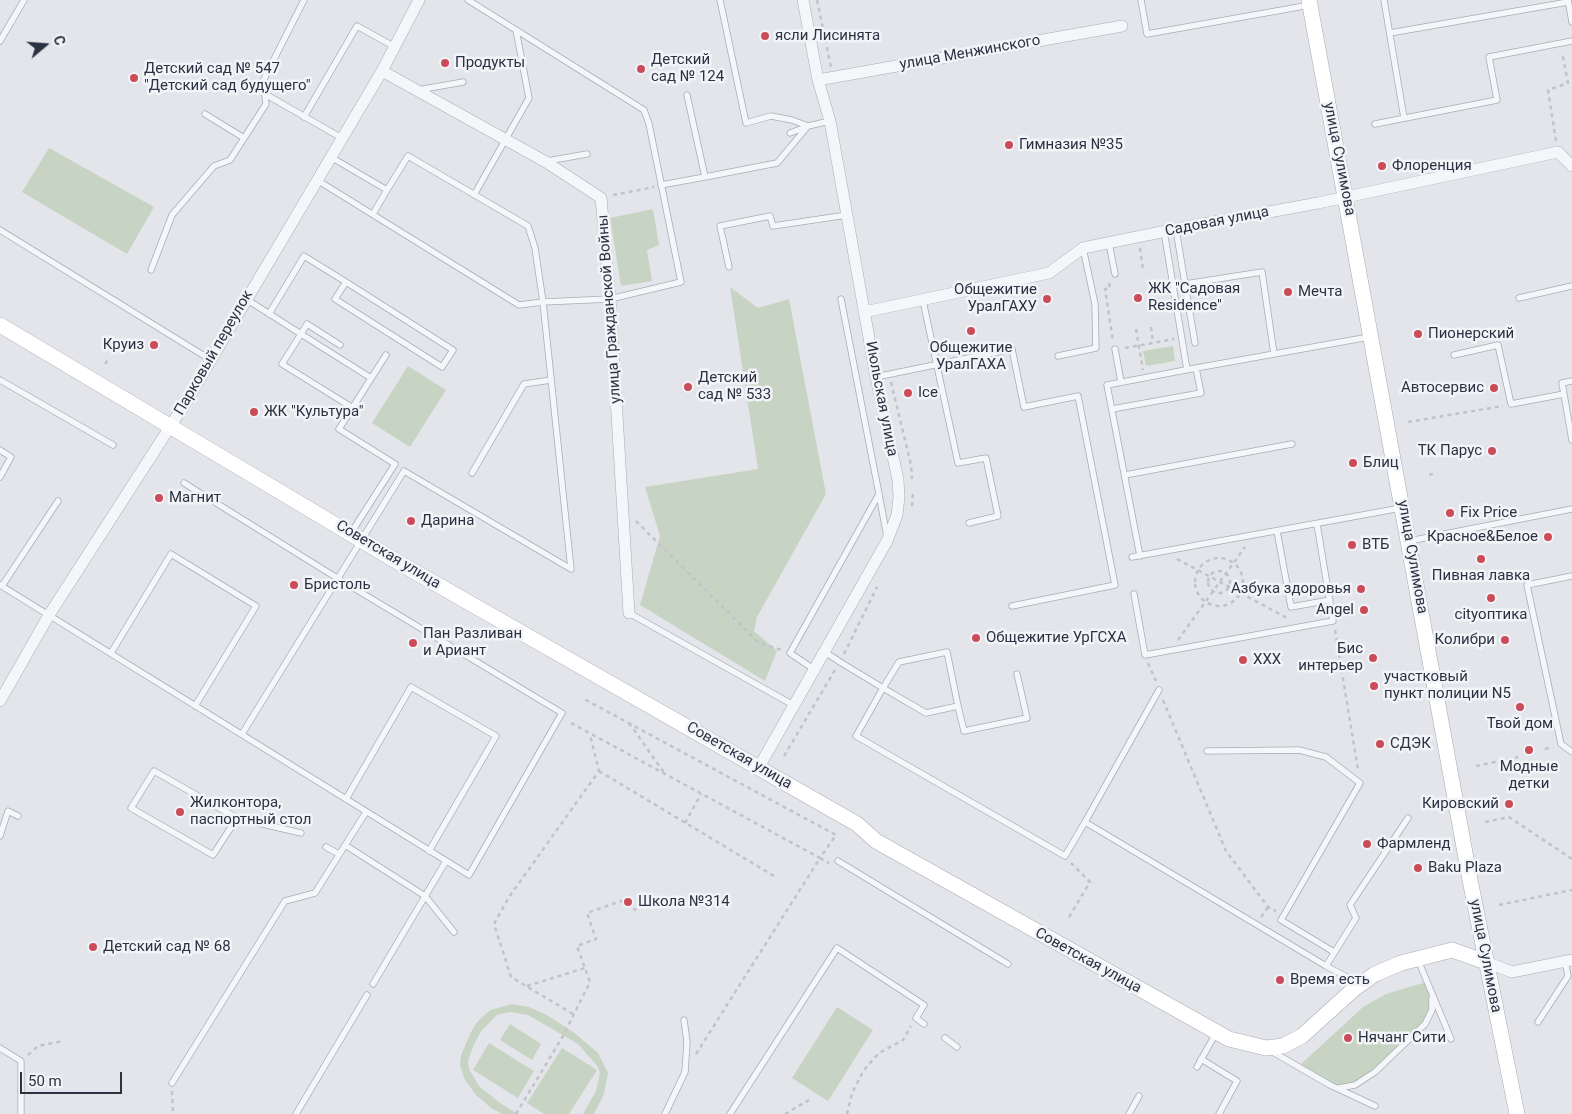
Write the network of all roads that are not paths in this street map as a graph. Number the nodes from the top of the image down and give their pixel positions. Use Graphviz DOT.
graph roads {
  1 [pos="24,0"];
  2 [pos="304,0"];
  3 [pos="419,0"];
  4 [pos="468,0"];
  5 [pos="720,0"];
  6 [pos="803,0"];
  7 [pos="1140,0"];
  8 [pos="1384,0"];
  9 [pos="1568,1"];
  10 [pos="1309,2"];
  11 [pos="1572,22"];
  12 [pos="1122,26"];
  13 [pos="516,30"];
  14 [pos="1390,33"];
  15 [pos="1572,41"];
  16 [pos="0,42"];
  17 [pos="393,46"];
  18 [pos="382,71"];
  19 [pos="818,80"];
  20 [pos="462,82"];
  21 [pos="414,90"];
  22 [pos="265,94"];
  23 [pos="687,95"];
  24 [pos="205,114"];
  25 [pos="304,117"];
  26 [pos="1404,118"];
  27 [pos="830,121"];
  28 [pos="1375,124"];
  29 [pos="808,126"];
  30 [pos="790,133"];
  31 [pos="244,138"];
  32 [pos="340,138"];
  33 [pos="505,140"];
  34 [pos="587,154"];
  35 [pos="330,156"];
  36 [pos="546,162"];
  37 [pos="1572,166"];
  38 [pos="705,177"];
  39 [pos="316,180"];
  40 [pos="661,185"];
  41 [pos="387,190"];
  42 [pos="474,195"];
  43 [pos="1346,196"];
  44 [pos="373,214"];
  45 [pos="847,215"];
  46 [pos="1176,229"];
  47 [pos="0,230"];
  48 [pos="1164,232"];
  49 [pos="1109,243"];
  50 [pos="1083,248"];
  51 [pos="729,267"];
  52 [pos="151,270"];
  53 [pos="1115,274"];
  54 [pos="346,282"];
  55 [pos="1185,284"];
  56 [pos="1572,286"];
  57 [pos="1519,298"];
  58 [pos="245,299"];
  59 [pos="610,299"];
  60 [pos="841,300"];
  61 [pos="923,300"];
  62 [pos="543,302"];
  63 [pos="1176,306"];
  64 [pos="1169,307"];
  65 [pos="864,312"];
  66 [pos="269,314"];
  67 [pos="0,325"];
  68 [pos="301,334"];
  69 [pos="1372,336"];
  70 [pos="1195,343"];
  71 [pos="340,345"];
  72 [pos="1115,349"];
  73 [pos="1274,354"];
  74 [pos="386,355"];
  75 [pos="1454,355"];
  76 [pos="1058,356"];
  77 [pos="211,360"];
  78 [pos="937,365"];
  79 [pos="1196,368"];
  80 [pos="1187,370"];
  81 [pos="876,377"];
  82 [pos="371,378"];
  83 [pos="0,380"];
  84 [pos="551,380"];
  85 [pos="1572,380"];
  86 [pos="1120,382"];
  87 [pos="1564,394"];
  88 [pos="353,408"];
  89 [pos="1112,409"];
  90 [pos="1569,411"];
  91 [pos="170,427"];
  92 [pos="1572,440"];
  93 [pos="1292,444"];
  94 [pos="113,445"];
  95 [pos="0,450"];
  96 [pos="472,473"];
  97 [pos="1125,475"];
  98 [pos="0,477"];
  99 [pos="184,483"];
  100 [pos="879,494"];
  101 [pos="58,500"];
  102 [pos="1402,508"];
  103 [pos="1572,509"];
  104 [pos="969,523"];
  105 [pos="1317,524"];
  106 [pos="1277,531"];
  107 [pos="356,536"];
  108 [pos="887,541"];
  109 [pos="1408,541"];
  110 [pos="1140,556"];
  111 [pos="1132,557"];
  112 [pos="1572,576"];
  113 [pos="337,578"];
  114 [pos="1,586"];
  115 [pos="1134,594"];
  116 [pos="1330,600"];
  117 [pos="1012,606"];
  118 [pos="629,614"];
  119 [pos="49,615"];
  120 [pos="825,652"];
  121 [pos="111,653"];
  122 [pos="815,670"];
  123 [pos="1017,674"];
  124 [pos="883,688"];
  125 [pos="1159,690"];
  126 [pos="0,700"];
  127 [pos="195,706"];
  128 [pos="795,706"];
  129 [pos="958,706"];
  130 [pos="242,734"];
  131 [pos="1207,751"];
  132 [pos="1572,752"];
  133 [pos="759,768"];
  134 [pos="346,799"];
  135 [pos="366,812"];
  136 [pos="18,816"];
  137 [pos="237,818"];
  138 [pos="1408,818"];
  139 [pos="1085,822"];
  140 [pos="301,833"];
  141 [pos="0,836"];
  142 [pos="345,845"];
  143 [pos="326,847"];
  144 [pos="429,851"];
  145 [pos="339,854"];
  146 [pos="446,861"];
  147 [pos="838,861"];
  148 [pos="425,896"];
  149 [pos="454,932"];
  150 [pos="1334,952"];
  151 [pos="1418,958"];
  152 [pos="1568,960"];
  153 [pos="1486,962"];
  154 [pos="1008,964"];
  155 [pos="1326,966"];
  156 [pos="373,984"];
  157 [pos="1354,989"];
  158 [pos="367,995"];
  159 [pos="1432,998"];
  160 [pos="684,1020"];
  161 [pos="1538,1022"];
  162 [pos="924,1024"];
  163 [pos="1216,1033"];
  164 [pos="945,1038"];
  165 [pos="1451,1039"];
  166 [pos="957,1047"];
  167 [pos="0,1048"];
  168 [pos="1266,1048"];
  169 [pos="1201,1059"];
  170 [pos="1197,1067"];
  171 [pos="172,1083"];
  172 [pos="1340,1088"];
  173 [pos="1139,1096"];
  174 [pos="1375,1106"];
  175 [pos="21,1114"];
  176 [pos="296,1114"];
  177 [pos="665,1114"];
  178 [pos="730,1114"];
  179 [pos="1129,1114"];
  180 [pos="1219,1114"];
  181 [pos="1517,1114"];
  1 -- 16 [label="lane"];
  2 -- 22 [label="lane"];
  3 -- 17 [label="street, Парковый переулок"];
  4 -- 13 [label="lane"];
  5 -- 29 [label="lane"];
  6 -- 19 [label="street, Июльская улица"];
  7 -- 10 [label="lane"];
  8 -- 14 [label="lane"];
  9 -- 11 [label="lane"];
  9 -- 14 [label="lane"];
  10 -- 43 [label="street, улица Сулимова"];
  12 -- 19 [label="street, улица Менжинского"];
  13 -- 33 [label="lane"];
  13 -- 40 [label="lane"];
  14 -- 26 [label="lane"];
  15 -- 26 [label="lane"];
  17 -- 18 [label="street, Парковый переулок"];
  17 -- 25 [label="lane"];
  18 -- 21 [label="street, улица Гражданской Войны"];
  18 -- 32 [label="street, Парковый переулок"];
  19 -- 27 [label="street, Июльская улица"];
  20 -- 21 [label="lane"];
  21 -- 33 [label="street, улица Гражданской Войны"];
  22 -- 25 [label="lane"];
  22 -- 31 [label="lane"];
  23 -- 38 [label="lane"];
  24 -- 31 [label="lane"];
  25 -- 32 [label="lane"];
  26 -- 28 [label="lane"];
  27 -- 29 [label="lane"];
  27 -- 45 [label="street, Июльская улица"];
  29 -- 30 [label="lane"];
  29 -- 38 [label="lane"];
  31 -- 52 [label="lane"];
  32 -- 35 [label="street, Парковый переулок"];
  33 -- 36 [label="street, улица Гражданской Войны"];
  33 -- 42 [label="lane"];
  34 -- 36 [label="lane"];
  35 -- 39 [label="street, Парковый переулок"];
  35 -- 41 [label="lane"];
  36 -- 59 [label="street, улица Гражданской Войны"];
  37 -- 43 [label="street, Садовая улица"];
  38 -- 40 [label="lane"];
  39 -- 44 [label="lane"];
  39 -- 58 [label="street, Парковый переулок"];
  40 -- 59 [label="lane"];
  41 -- 42 [label="lane"];
  41 -- 44 [label="lane"];
  42 -- 62 [label="lane"];
  43 -- 46 [label="street, Садовая улица"];
  43 -- 69 [label="street, улица Сулимова"];
  44 -- 62 [label="lane"];
  45 -- 51 [label="lane"];
  45 -- 65 [label="street, Июльская улица"];
  46 -- 48 [label="street, Садовая улица"];
  46 -- 55 [label="lane"];
  47 -- 77 [label="lane"];
  48 -- 49 [label="street, Садовая улица"];
  48 -- 63 [label="lane"];
  49 -- 50 [label="street, Садовая улица"];
  49 -- 53 [label="lane"];
  50 -- 61 [label="street, Садовая улица"];
  50 -- 76 [label="lane"];
  54 -- 54 [label="lane"];
  54 -- 66 [label="lane"];
  55 -- 70 [label="lane"];
  55 -- 73 [label="lane"];
  56 -- 57 [label="lane"];
  58 -- 66 [label="lane"];
  58 -- 77 [label="street, Парковый переулок"];
  59 -- 62 [label="lane"];
  59 -- 118 [label="street, улица Гражданской Войны"];
  60 -- 100 [label="lane"];
  61 -- 65 [label="street, Садовая улица"];
  61 -- 78 [label="lane"];
  62 -- 84 [label="lane"];
  63 -- 64 [label="lane"];
  63 -- 80 [label="lane"];
  65 -- 81 [label="street, Июльская улица"];
  66 -- 68 [label="lane"];
  67 -- 91 [label="street, Советская улица"];
  68 -- 71 [label="lane"];
  68 -- 82 [label="lane"];
  68 -- 88 [label="lane"];
  69 -- 73 [label="lane"];
  69 -- 102 [label="street, улица Сулимова"];
  72 -- 86 [label="lane"];
  73 -- 79 [label="lane"];
  74 -- 82 [label="lane"];
  75 -- 87 [label="lane"];
  77 -- 91 [label="street, Парковый переулок"];
  78 -- 81 [label="lane"];
  78 -- 104 [label="lane"];
  78 -- 117 [label="lane"];
  79 -- 80 [label="lane"];
  79 -- 89 [label="lane"];
  80 -- 86 [label="lane"];
  81 -- 108 [label="street, Июльская улица"];
  82 -- 88 [label="lane"];
  83 -- 94 [label="lane"];
  84 -- 96 [label="lane"];
  84 -- 107 [label="lane"];
  85 -- 87 [label="lane"];
  86 -- 89 [label="lane"];
  87 -- 90 [label="lane"];
  88 -- 107 [label="lane"];
  89 -- 97 [label="lane"];
  90 -- 92 [label="lane"];
  91 -- 107 [label="street, Советская улица"];
  91 -- 119 [label="street, Парковый переулок"];
  93 -- 97 [label="lane"];
  95 -- 98 [label="lane"];
  97 -- 110 [label="lane"];
  99 -- 113 [label="lane"];
  100 -- 108 [label="lane"];
  100 -- 122 [label="lane"];
  101 -- 114 [label="lane"];
  102 -- 105 [label="lane"];
  102 -- 109 [label="street, улица Сулимова"];
  103 -- 109 [label="lane"];
  105 -- 106 [label="lane"];
  105 -- 116 [label="lane"];
  106 -- 110 [label="lane"];
  106 -- 116 [label="lane"];
  107 -- 113 [label="lane"];
  107 -- 133 [label="street, Советская улица"];
  108 -- 120 [label="street, Июльская улица"];
  109 -- 153 [label="street, улица Сулимова"];
  110 -- 111 [label="lane"];
  112 -- 132 [label="lane"];
  113 -- 130 [label="lane"];
  113 -- 146 [label="lane"];
  114 -- 119 [label="lane"];
  115 -- 116 [label="lane"];
  118 -- 128 [label="lane"];
  119 -- 121 [label="lane"];
  119 -- 126 [label="street, Парковый переулок"];
  120 -- 122 [label="street, Июльская улица"];
  120 -- 124 [label="lane"];
  121 -- 127 [label="lane"];
  121 -- 127 [label="lane"];
  122 -- 128 [label="street, Июльская улица"];
  123 -- 129 [label="lane"];
  124 -- 129 [label="lane"];
  124 -- 129 [label="lane"];
  124 -- 139 [label="lane"];
  125 -- 139 [label="lane"];
  127 -- 130 [label="lane"];
  128 -- 133 [label="street, Июльская улица"];
  130 -- 134 [label="lane"];
  131 -- 150 [label="lane"];
  133 -- 163 [label="street, Советская улица"];
  134 -- 135 [label="lane"];
  134 -- 144 [label="lane"];
  135 -- 142 [label="lane"];
  135 -- 144 [label="lane"];
  136 -- 141 [label="lane"];
  137 -- 137 [label="lane"];
  137 -- 140 [label="lane"];
  138 -- 150 [label="lane"];
  139 -- 155 [label="lane"];
  142 -- 145 [label="lane"];
  142 -- 148 [label="lane"];
  143 -- 145 [label="lane"];
  144 -- 146 [label="lane"];
  145 -- 171 [label="lane"];
  146 -- 148 [label="lane"];
  147 -- 154 [label="lane"];
  148 -- 149 [label="lane"];
  148 -- 156 [label="lane"];
  150 -- 155 [label="lane"];
  151 -- 153 [label="street, Советская улица"];
  151 -- 157 [label="street, Советская улица"];
  151 -- 159 [label="lane"];
  152 -- 153 [label="street"];
  152 -- 161 [label="lane"];
  153 -- 181 [label="street, улица Сулимова"];
  155 -- 157 [label="lane"];
  157 -- 168 [label="street, Советская улица"];
  158 -- 176 [label="lane"];
  159 -- 165 [label="lane"];
  159 -- 172 [label="lane"];
  160 -- 177 [label="lane"];
  162 -- 178 [label="lane"];
  163 -- 168 [label="street, Советская улица"];
  163 -- 169 [label="lane"];
  164 -- 166 [label="lane"];
  167 -- 175 [label="lane"];
  168 -- 172 [label="lane"];
  169 -- 170 [label="lane"];
  169 -- 180 [label="lane"];
  172 -- 174 [label="lane"];
  173 -- 179 [label="lane"];
}
